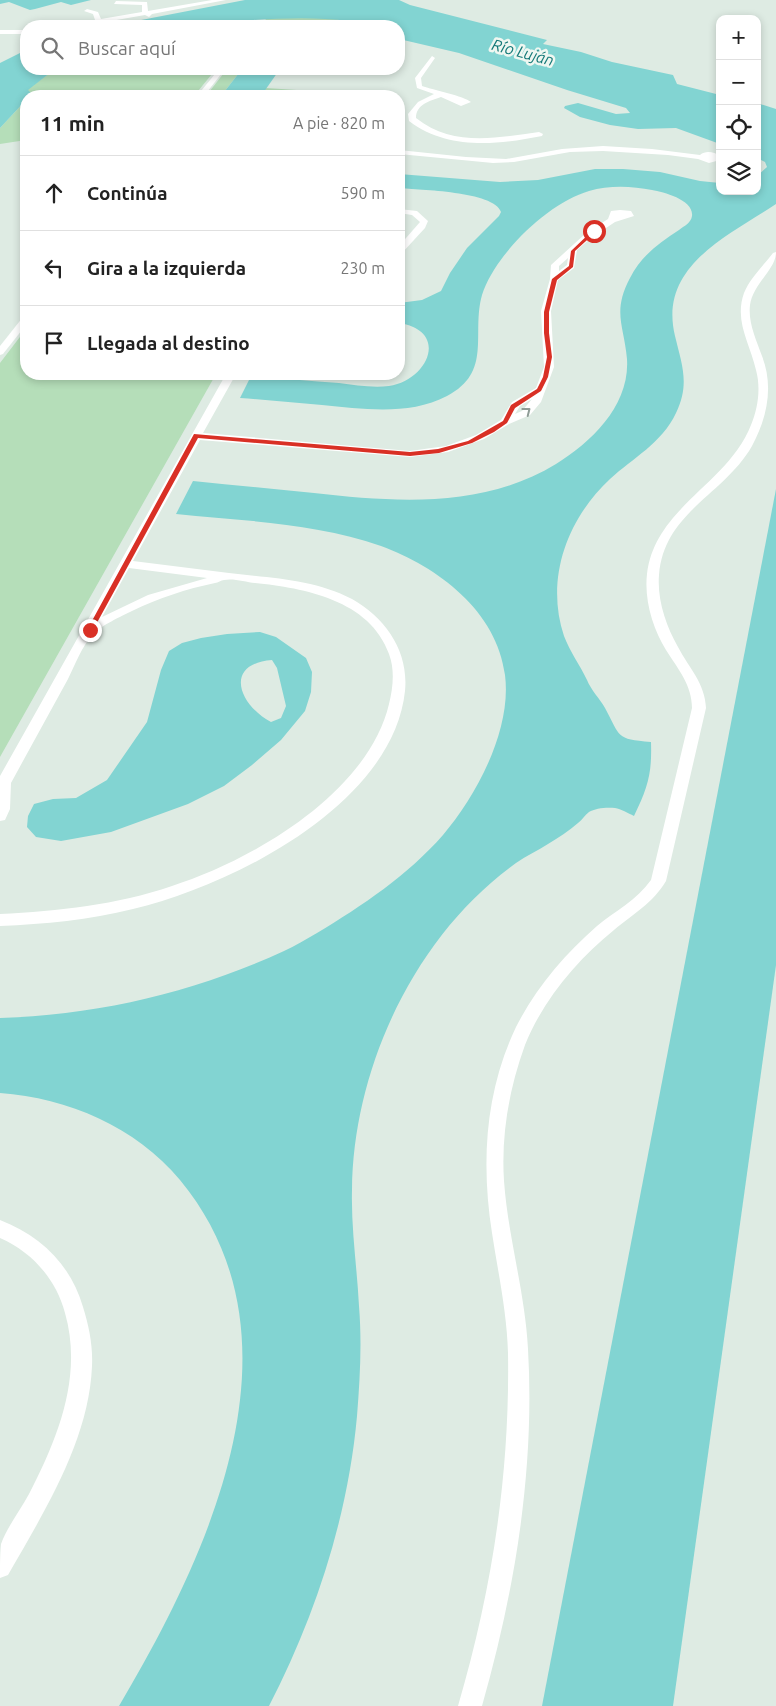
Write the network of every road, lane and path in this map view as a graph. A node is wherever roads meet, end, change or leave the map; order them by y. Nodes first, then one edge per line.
1 (183, 0) edge
2 (223, 0) edge
3 (232, 0) edge
4 (116, 3) dead end
5 (188, 7) junction
6 (87, 11) dead end
7 (148, 14) junction
8 (100, 20) edge
9 (112, 20) edge
10 (0, 33) edge
11 (17, 33) joint
12 (20, 37) edge
13 (432, 58) dead end
14 (217, 75) edge
15 (205, 90) edge
16 (439, 95) junction
17 (455, 99) dead end
18 (517, 128) dead end
19 (405, 153) edge
20 (700, 157) dead end
21 (405, 212) edge
22 (612, 220) dead end
23 (405, 244) edge
24 (776, 255) edge
25 (20, 327) edge
26 (0, 352) edge
27 (228, 380) edge
28 (196, 436) junction
29 (125, 564) junction
30 (234, 577) junction
31 (90, 630) junction
32 (2, 787) edge
33 (0, 816) edge
34 (0, 920) edge
35 (0, 1228) edge
36 (0, 1568) edge
37 (470, 1706) edge

1 - 5 street
2 - 5 street
3 - 5 street
4 - 7 street
5 - 7 street
6 - 8 street
7 - 9 street
10 - 11 street
11 - 12 street
13 - 16 street
14 - 15 street
16 - 17 street
16 - 18 street
19 - 20 street
21 - 23 street
22 - 28 street
24 - 37 street
25 - 26 street
27 - 28 street
28 - 29 street
29 - 30 street
29 - 31 street
30 - 31 street
30 - 34 street
31 - 32 street
32 - 33 street
35 - 36 street

